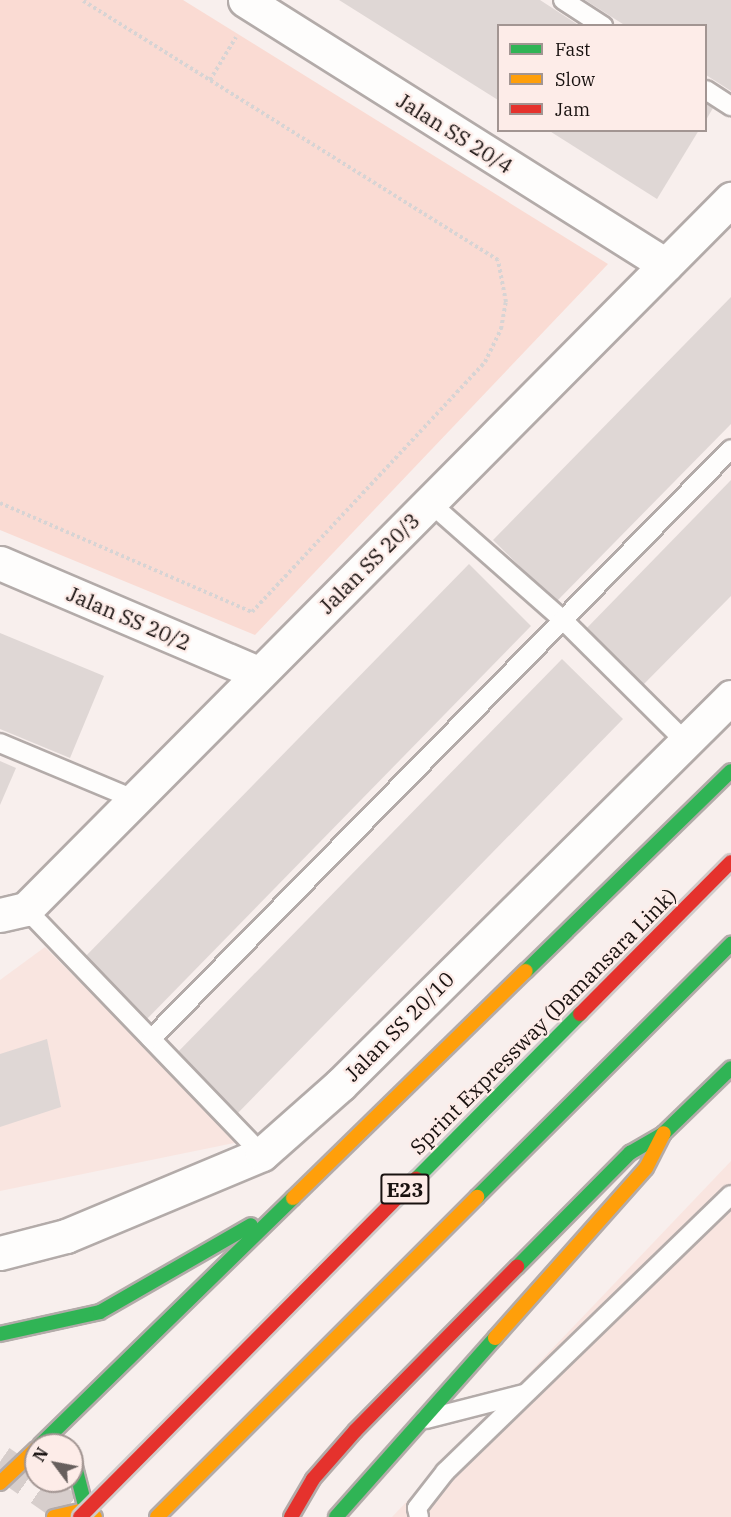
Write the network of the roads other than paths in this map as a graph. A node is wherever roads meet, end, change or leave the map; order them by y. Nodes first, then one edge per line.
1 (562, 0) edge
2 (250, 3) edge
3 (600, 24) edge
4 (707, 91) edge
5 (731, 106) edge
6 (731, 199) edge
7 (665, 265) junction
8 (731, 449) edge
9 (429, 502) junction
10 (0, 563) edge
11 (563, 620) junction
12 (258, 674) junction
13 (731, 697) edge
14 (0, 742) edge
15 (686, 742) junction
16 (731, 771) edge
17 (134, 799) junction
18 (731, 862) edge
19 (13, 912) edge
20 (731, 944) edge
21 (151, 1039) junction
22 (731, 1068) edge
23 (664, 1133) junction
24 (262, 1154) junction
25 (731, 1195) edge
26 (294, 1201) junction
27 (0, 1253) edge
28 (0, 1334) edge
29 (526, 1393) junction
30 (69, 1418) junction
31 (422, 1420) junction
32 (53, 1433) edge
33 (70, 1433) edge
34 (24, 1460) edge
35 (0, 1483) edge
36 (82, 1493) edge
37 (87, 1515) edge
38 (54, 1517) edge
39 (157, 1517) edge
40 (291, 1517) edge
41 (336, 1517) edge
42 (419, 1517) edge

1 - 3 lane
2 - 7 street, Jalan SS 20/4
4 - 5 lane
6 - 7 street, Jalan SS 20/3
7 - 9 street, Jalan SS 20/3
8 - 11 lane
9 - 11 lane
9 - 12 street, Jalan SS 20/3
10 - 12 street, Jalan SS 20/2
11 - 15 lane
11 - 21 lane
12 - 17 street, Jalan SS 20/3
13 - 15 street, Jalan SS 20/10
14 - 17 lane
15 - 24 street, Jalan SS 20/10
16 - 26 highway
17 - 19 street, Jalan SS 20/3
18 - 37 highway, Sprint Expressway (Damansara Link) / E23, bridge
19 - 21 lane
20 - 39 highway, E23
21 - 24 lane
22 - 23 highway
23 - 31 highway
23 - 40 highway
24 - 27 street, Jalan SS 20/10
25 - 29 lane
26 - 28 highway
26 - 30 highway
29 - 31 lane
29 - 42 lane
30 - 32 highway
30 - 33 highway
31 - 41 highway
34 - 35 highway
36 - 37 highway
37 - 38 highway

